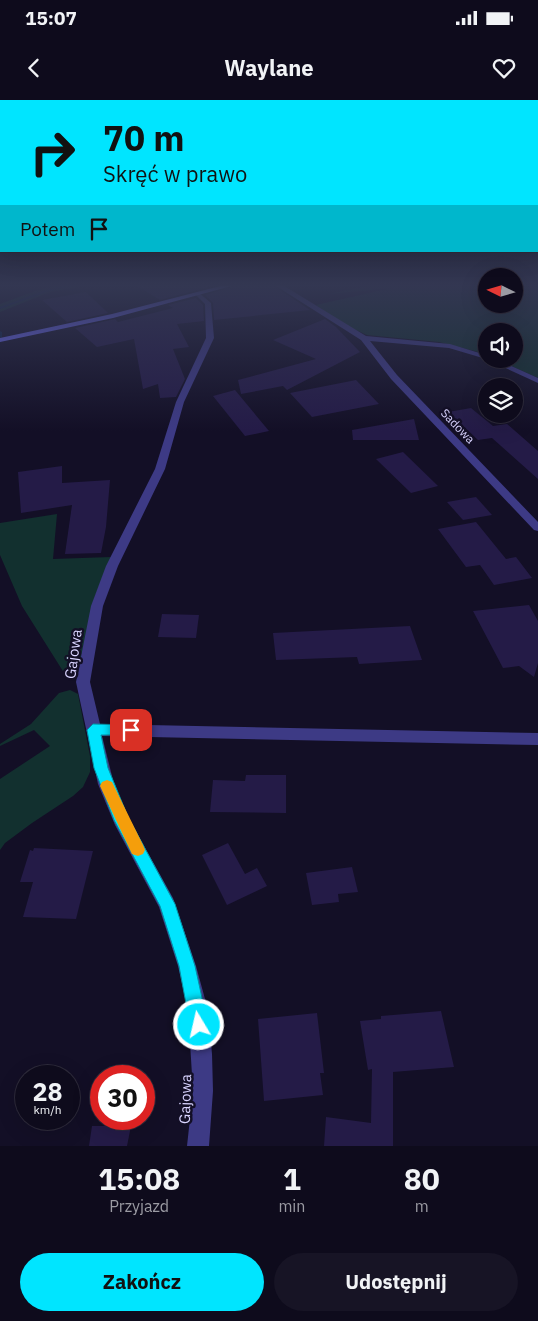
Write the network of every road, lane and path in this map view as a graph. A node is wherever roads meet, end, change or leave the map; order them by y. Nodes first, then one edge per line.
1 (34, 333) edge
2 (210, 333) edge
3 (356, 333) edge
4 (364, 338) junction
5 (0, 340) edge
6 (478, 355) edge
7 (510, 368) edge
8 (538, 381) edge
9 (538, 528) edge
10 (93, 730) junction
11 (538, 739) edge
12 (198, 1146) edge

1 - 5 main road
2 - 10 street, Gajowa
3 - 4 street
4 - 6 street
4 - 9 street, Sadowa
7 - 8 street
10 - 11 street
10 - 12 street, Gajowa

